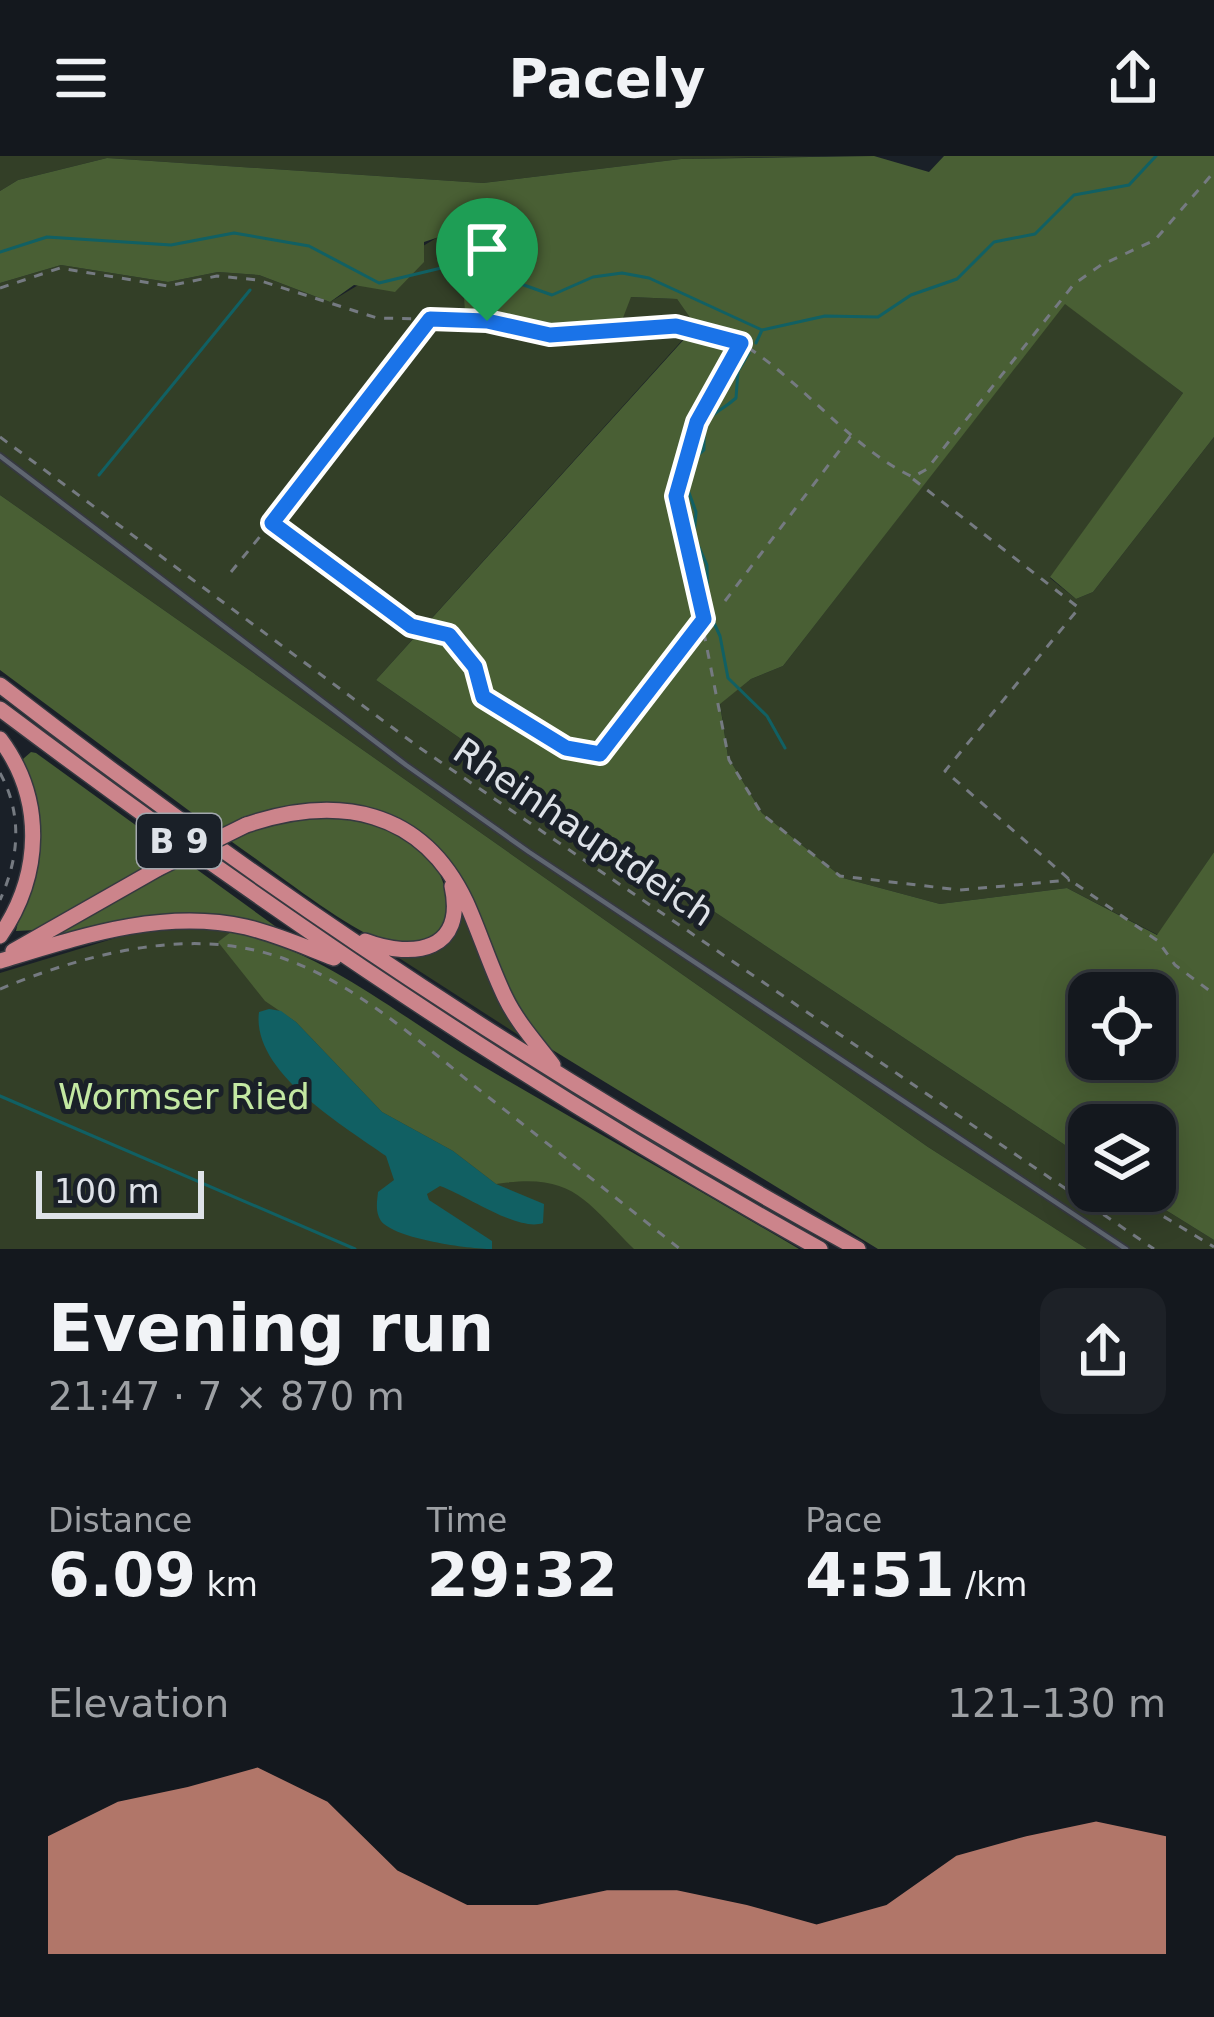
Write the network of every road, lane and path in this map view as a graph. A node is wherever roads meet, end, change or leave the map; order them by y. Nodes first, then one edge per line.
1 (1214, 172) edge
2 (0, 288) edge
3 (430, 319) junction
4 (741, 343) junction
5 (853, 433) junction
6 (0, 437) edge
7 (0, 456) edge
8 (909, 476) junction
9 (272, 523) junction
10 (230, 572) dead end
11 (725, 602) dead end
12 (704, 619) junction
13 (0, 685) edge
14 (0, 710) edge
15 (0, 739) edge
16 (0, 773) edge
17 (451, 877) junction
18 (1070, 880) junction
19 (0, 900) edge
20 (334, 929) junction
21 (0, 936) edge
22 (0, 960) edge
23 (362, 969) junction
24 (0, 988) edge
25 (1214, 994) edge
26 (561, 1077) junction
27 (1155, 1212) edge
28 (1214, 1247) edge
29 (680, 1249) edge
30 (820, 1249) edge
31 (858, 1249) edge
32 (1126, 1249) edge
33 (1154, 1249) edge

1 - 8 path
2 - 3 path
3 - 4 path
3 - 9 path
4 - 5 path
4 - 12 path
5 - 8 path
5 - 11 path
6 - 33 path, Rheinhauptdeich
7 - 32 lane
8 - 18 path
9 - 10 path
9 - 12 path
12 - 18 path
13 - 20 highway, B 9
14 - 23 highway, B 9
15 - 21 highway
16 - 19 path
17 - 20 highway
17 - 22 highway, bridge
17 - 26 highway
18 - 25 path
20 - 26 highway, B 9
22 - 23 highway
23 - 30 highway, B 9
24 - 29 path
26 - 31 highway, B 9
27 - 28 path

